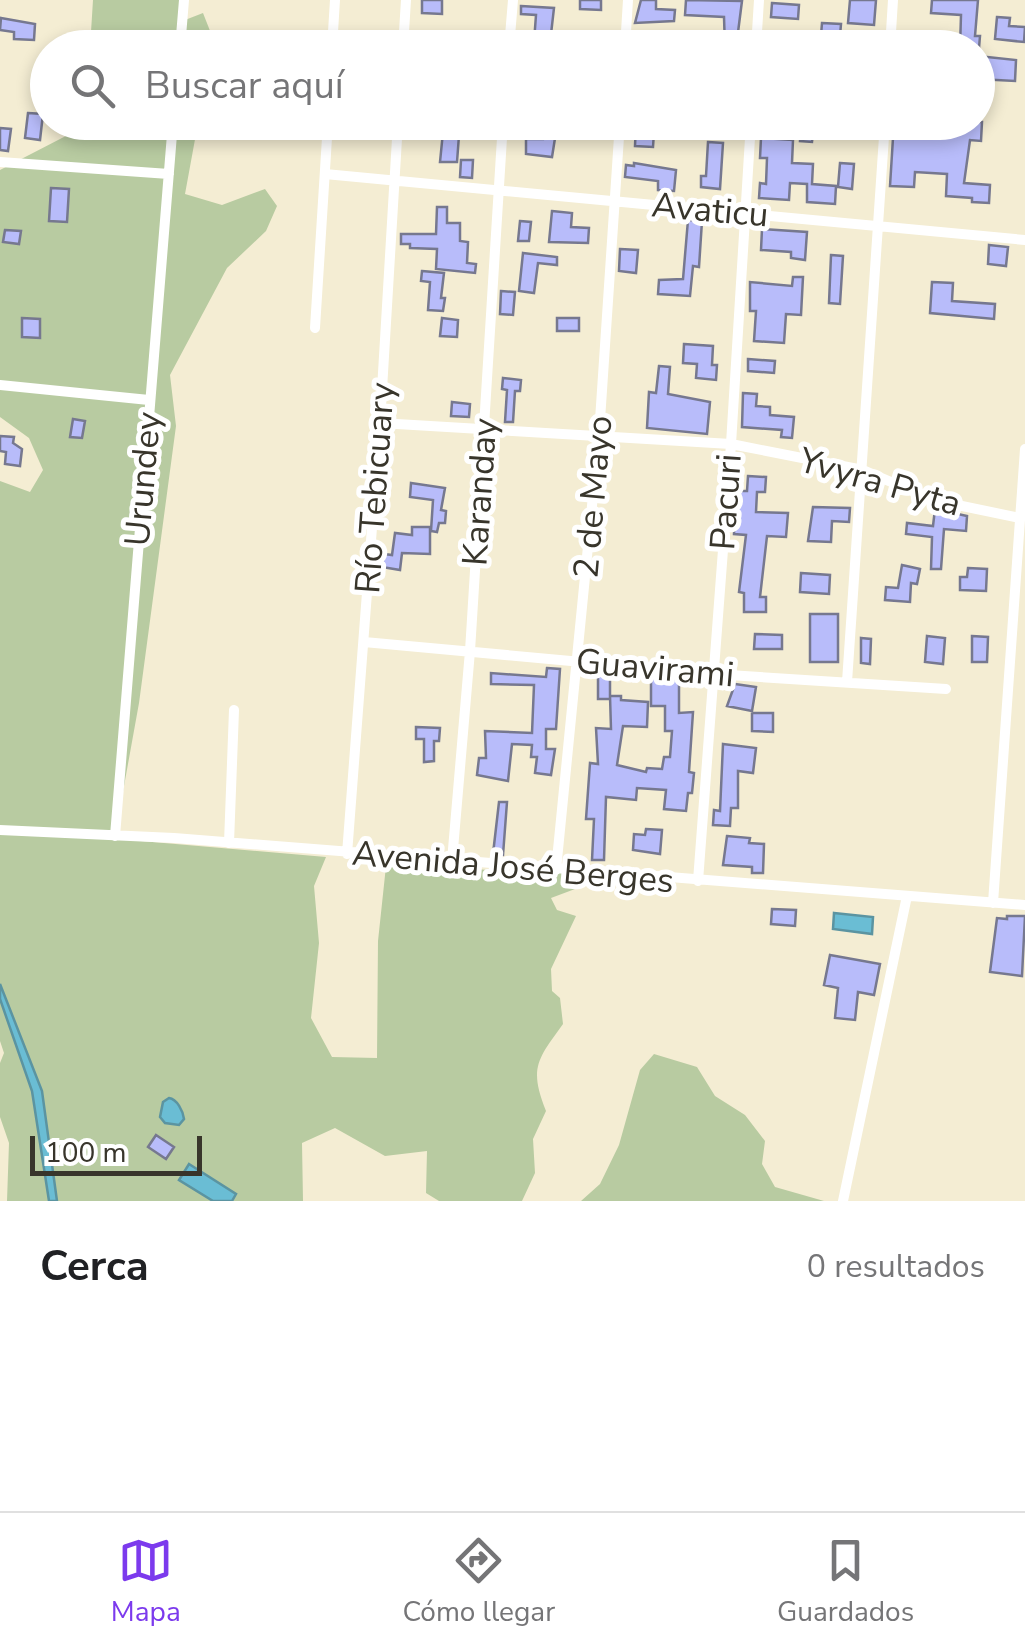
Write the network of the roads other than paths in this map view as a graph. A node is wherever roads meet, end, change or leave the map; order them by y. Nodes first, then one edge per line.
1 (184, 0) edge
2 (335, 0) edge
3 (406, 0) edge
4 (513, 0) edge
5 (628, 0) edge
6 (759, 0) edge
7 (893, 0) edge
8 (182, 30) edge
9 (333, 30) edge
10 (404, 30) edge
11 (510, 30) edge
12 (626, 30) edge
13 (757, 30) edge
14 (891, 30) edge
15 (172, 140) edge
16 (327, 140) edge
17 (397, 140) edge
18 (502, 140) edge
19 (619, 140) edge
20 (750, 140) edge
21 (884, 140) edge
22 (0, 162) edge
23 (169, 174) junction
24 (325, 174) junction
25 (394, 183) junction
26 (498, 193) junction
27 (615, 202) junction
28 (745, 212) junction
29 (878, 226) junction
30 (1025, 240) edge
31 (315, 328) dead end
32 (0, 385) edge
33 (149, 400) junction
34 (380, 424) junction
35 (484, 427) junction
36 (598, 435) junction
37 (731, 444) junction
38 (1025, 448) edge
39 (864, 470) junction
40 (1020, 518) junction
41 (364, 642) junction
42 (470, 651) junction
43 (578, 662) junction
44 (713, 674) junction
45 (847, 682) junction
46 (946, 689) dead end
47 (234, 710) dead end
48 (0, 830) edge
49 (115, 836) junction
50 (229, 843) junction
51 (347, 854) junction
52 (452, 861) junction
53 (556, 870) junction
54 (698, 882) junction
55 (907, 896) junction
56 (993, 902) junction
57 (1025, 905) edge
58 (842, 1201) edge

1 - 8 street
2 - 9 street
3 - 10 street
4 - 11 street
5 - 12 street
6 - 13 street
7 - 14 street
15 - 23 street, Urundey
16 - 24 street
17 - 25 street, Río Tebicuary
18 - 26 street, Karanday
19 - 27 street, 2 de Mayo
20 - 28 street, Pacuri
21 - 29 street
22 - 23 street
23 - 33 street, Urundey
24 - 25 street, Avaticu
24 - 31 street
25 - 26 street, Avaticu
25 - 34 street, Río Tebicuary
26 - 27 street, Avaticu
26 - 35 street, Karanday
27 - 28 street, Avaticu
27 - 36 street, 2 de Mayo
28 - 29 street, Avaticu
28 - 37 street, Pacuri
29 - 30 street, Avaticu
29 - 39 street
32 - 33 street
33 - 49 street, Urundey
34 - 35 street, Yvyra Pyta
34 - 41 street, Río Tebicuary
35 - 36 street, Yvyra Pyta
35 - 42 street, Karanday
36 - 37 street, Yvyra Pyta
36 - 43 street, 2 de Mayo
37 - 39 street, Yvyra Pyta
37 - 44 street, Pacuri
38 - 40 street
39 - 40 street, Yvyra Pyta
39 - 45 street
40 - 56 street
41 - 42 street, Guavirami
41 - 51 street, Río Tebicuary
42 - 43 street, Guavirami
42 - 52 street, Karanday
43 - 44 street, Guavirami
43 - 53 street, 2 de Mayo
44 - 45 street, Guavirami
44 - 54 street, Pacuri
45 - 46 street, Guavirami
47 - 50 street
48 - 49 street, Avenida José Berges
49 - 50 street, Avenida José Berges
50 - 51 street, Avenida José Berges
51 - 52 street, Avenida José Berges
52 - 53 street, Avenida José Berges
53 - 54 street, Avenida José Berges
54 - 55 street, Avenida José Berges
55 - 56 street, Avenida José Berges
55 - 58 street
56 - 57 street, Avenida José Berges

